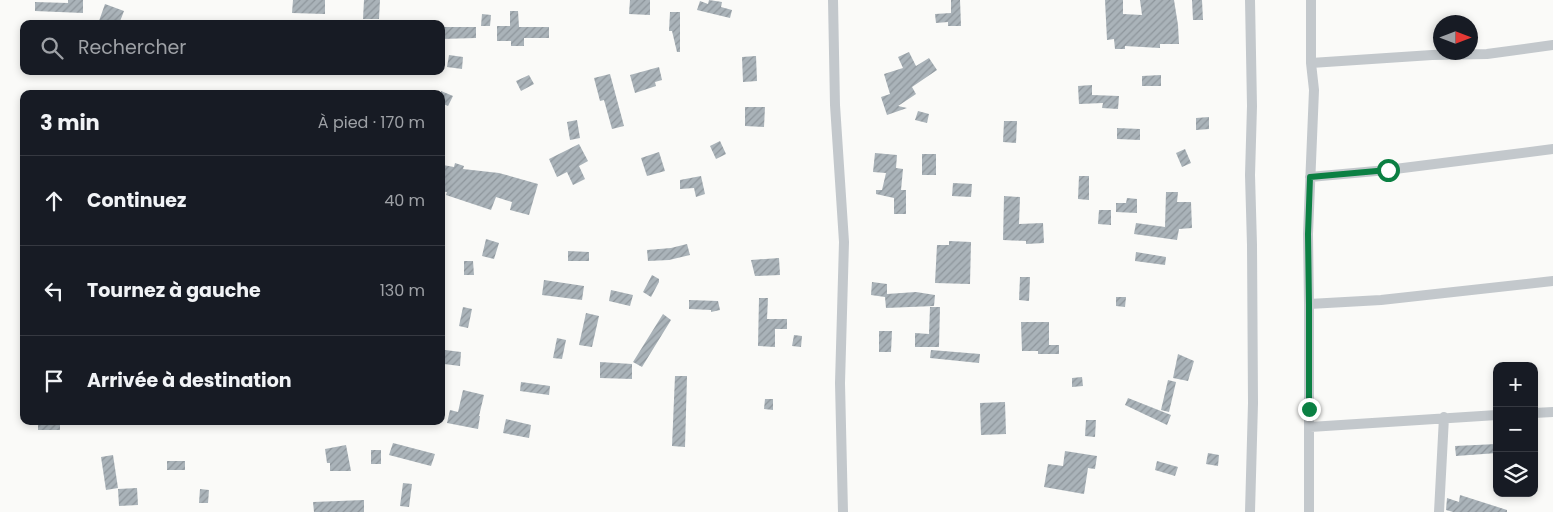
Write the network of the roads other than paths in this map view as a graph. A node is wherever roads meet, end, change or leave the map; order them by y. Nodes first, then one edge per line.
1 (833, 0) edge
2 (1250, 0) edge
3 (1311, 0) edge
4 (1553, 45) edge
5 (1311, 63) junction
6 (1553, 148) edge
7 (1310, 177) junction
8 (1553, 281) edge
9 (1309, 304) junction
10 (1553, 412) edge
11 (1538, 413) edge
12 (1493, 415) edge
13 (1444, 417) junction
14 (1310, 427) junction
15 (843, 512) edge
16 (1250, 512) edge
17 (1309, 512) edge
18 (1439, 512) edge

1 - 15 street
2 - 16 street
3 - 5 street
4 - 5 street
5 - 7 street
6 - 7 street
7 - 9 street
8 - 9 street
9 - 14 street
10 - 11 street
12 - 13 street
13 - 14 street
13 - 18 street
14 - 17 street

